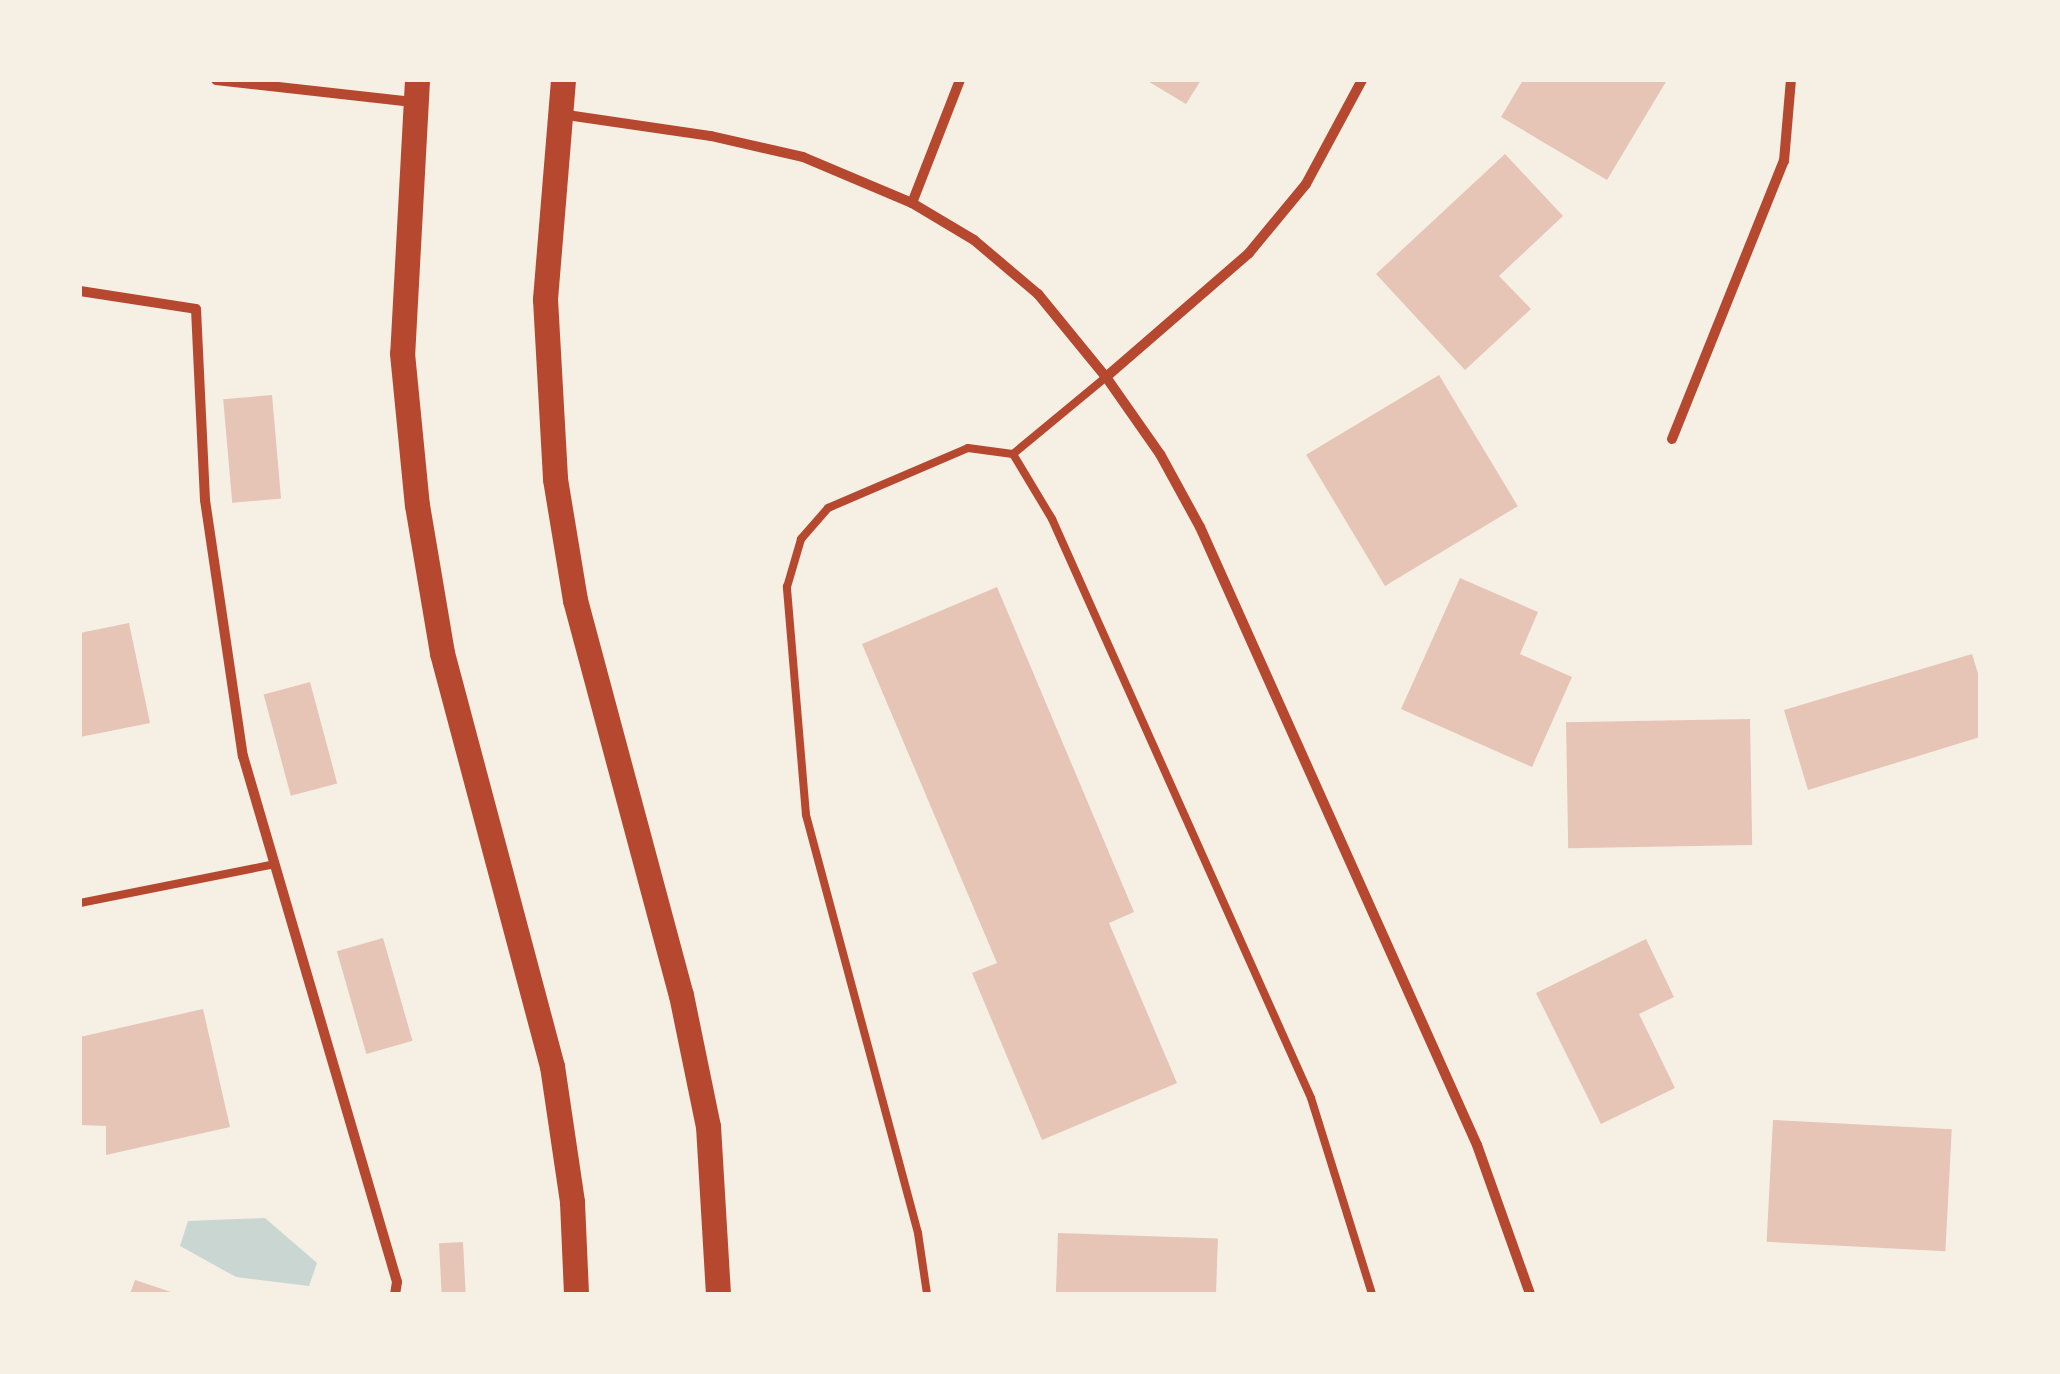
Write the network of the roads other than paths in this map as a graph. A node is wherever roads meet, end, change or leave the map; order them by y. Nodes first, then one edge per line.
1 (216, 80) edge
2 (563, 80) edge
3 (960, 80) edge
4 (1362, 80) edge
5 (1792, 80) edge
6 (415, 91) edge
7 (558, 114) junction
8 (912, 204) junction
9 (80, 291) edge
10 (1106, 377) junction
11 (1672, 439) dead end
12 (1013, 454) junction
13 (275, 864) junction
14 (80, 903) edge
15 (396, 1294) edge
16 (576, 1294) edge
17 (718, 1294) edge
18 (927, 1294) edge
19 (1372, 1294) edge
20 (1530, 1294) edge

1 - 6 street
2 - 7 main road
3 - 8 street
4 - 10 street
5 - 11 street
6 - 16 main road
7 - 8 street
7 - 17 main road
8 - 10 street
9 - 13 street
10 - 12 lane
10 - 20 street
12 - 18 lane
12 - 19 lane
13 - 14 lane
13 - 15 street

